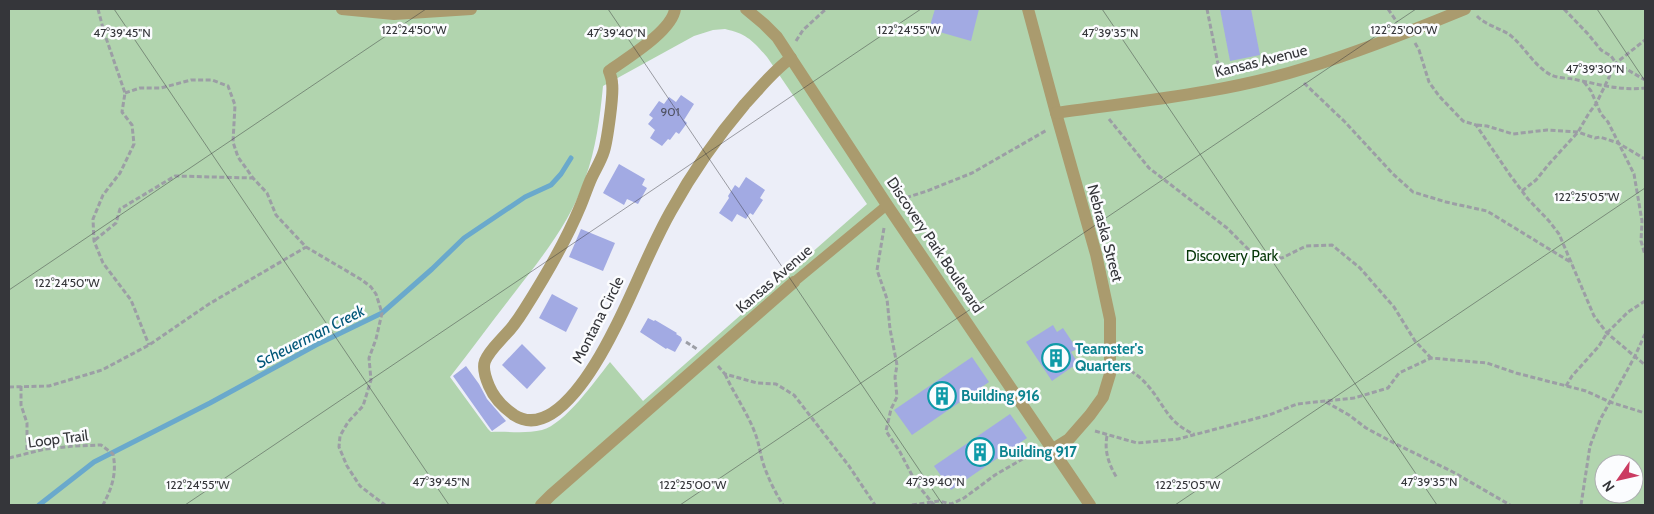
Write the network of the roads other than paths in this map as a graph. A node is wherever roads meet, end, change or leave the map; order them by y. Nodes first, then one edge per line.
1 (342, 9) edge
2 (471, 9) edge
3 (675, 9) edge
4 (746, 9) edge
5 (1028, 9) edge
6 (1470, 12) edge
7 (790, 58) junction
8 (1057, 119) junction
9 (887, 205) junction
10 (794, 282) joint
11 (1051, 446) junction
12 (541, 505) edge
13 (1090, 505) edge

1 - 2 street
3 - 7 street, Montana Circle
4 - 7 street, Discovery Park Boulevard
5 - 8 street, Nebraska Street
6 - 8 street, Kansas Avenue
7 - 9 street, Discovery Park Boulevard
8 - 11 street, Nebraska Street
9 - 10 lane, Kansas Avenue
9 - 11 street, Discovery Park Boulevard
10 - 12 street, Kansas Avenue
11 - 13 street, Discovery Park Boulevard

